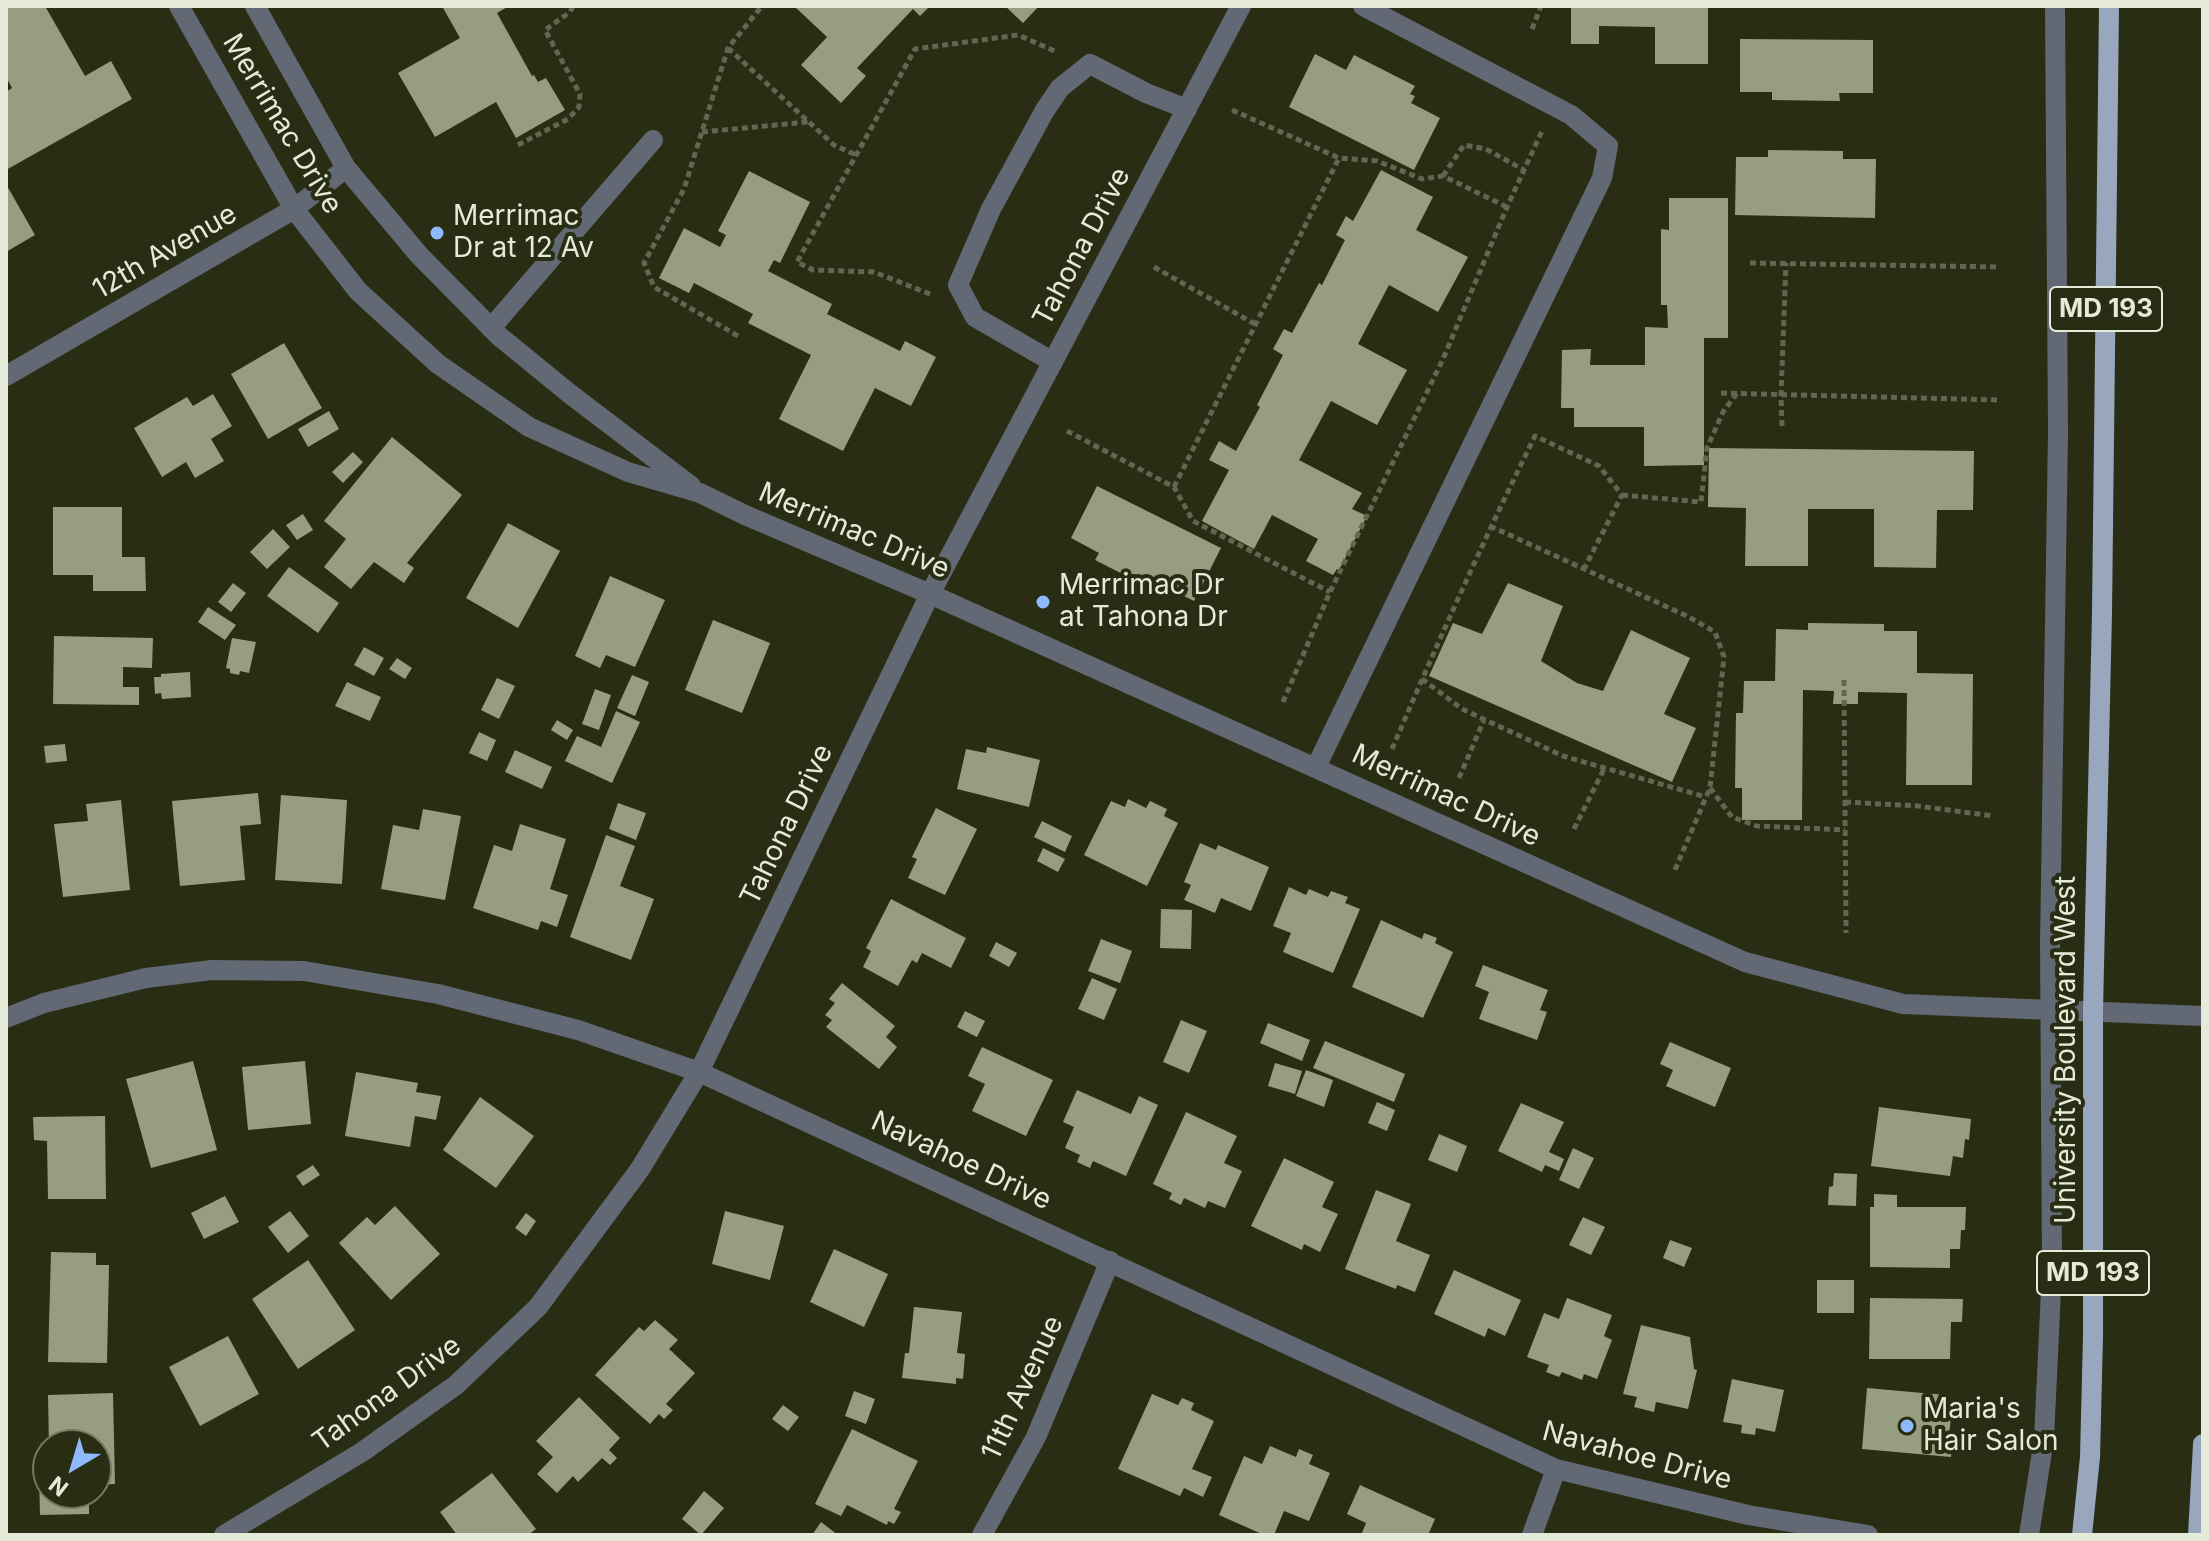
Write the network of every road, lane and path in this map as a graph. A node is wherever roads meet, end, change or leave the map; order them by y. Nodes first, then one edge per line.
1 (179, 6) edge
2 (255, 6) edge
3 (573, 6) edge
4 (762, 6) edge
5 (1241, 6) edge
6 (1363, 6) edge
7 (1541, 6) edge
8 (2055, 6) edge
9 (2109, 6) edge
10 (1532, 29) dead end
11 (728, 48) junction
12 (1058, 53) dead end
13 (1553, 105) junction
14 (1187, 109) junction
15 (1232, 110) dead end
16 (809, 122) junction
17 (702, 132) junction
18 (653, 140) dead end
19 (518, 145) dead end
20 (856, 155) junction
21 (1339, 158) junction
22 (346, 168) junction
23 (1524, 170) junction
24 (1443, 176) junction
25 (1507, 207) junction
26 (294, 209) junction
27 (1750, 263) dead end
28 (1786, 263) junction
29 (1154, 267) dead end
30 (2000, 267) dead end
31 (935, 306) dead end
32 (1255, 324) junction
33 (491, 328) junction
34 (738, 336) dead end
35 (1053, 362) junction
36 (6, 376) edge
37 (1721, 393) dead end
38 (1737, 393) junction
39 (1781, 395) junction
40 (1997, 400) dead end
41 (1782, 426) dead end
42 (1067, 431) dead end
43 (1174, 487) junction
44 (700, 493) junction
45 (1622, 495) junction
46 (1490, 526) junction
47 (1584, 569) junction
48 (1330, 592) junction
49 (930, 594) junction
50 (1422, 679) junction
51 (1844, 680) dead end
52 (1283, 702) dead end
53 (1484, 720) junction
54 (1392, 749) dead end
55 (1316, 767) junction
56 (1605, 767) junction
57 (1459, 778) dead end
58 (1710, 788) junction
59 (1706, 797) junction
60 (1845, 802) junction
61 (1993, 816) dead end
62 (1574, 829) dead end
63 (1845, 830) junction
64 (1674, 872) dead end
65 (1846, 933) dead end
66 (2050, 1010) junction
67 (2093, 1010) junction
68 (2203, 1016) edge
69 (6, 1018) edge
70 (699, 1072) junction
71 (1110, 1261) junction
72 (2203, 1444) edge
73 (1556, 1469) junction
74 (224, 1535) edge
75 (982, 1535) edge
76 (1532, 1535) edge
77 (1868, 1535) edge
78 (2029, 1535) edge
79 (2082, 1535) edge
80 (2198, 1535) edge

1 - 26 street, Merrimac Drive
2 - 22 street, Merrimac Drive
3 - 19 path
4 - 11 path
5 - 14 street, Tahona Drive
6 - 13 street
7 - 10 path
8 - 66 street
9 - 67 main road, University Boulevard West / MD 193
11 - 16 path
11 - 17 path
12 - 20 path
13 - 23 path
13 - 55 street
14 - 35 street, Tahona Drive
14 - 35 street
15 - 21 path
16 - 17 path
16 - 20 path
17 - 34 path
18 - 33 street
20 - 31 path
21 - 24 path
21 - 32 path
22 - 26 street, 12th Avenue
22 - 33 street, Merrimac Drive
23 - 24 path
23 - 25 path
24 - 25 path
25 - 48 path
26 - 36 street, 12th Avenue
26 - 44 street, Merrimac Drive
27 - 28 path
28 - 30 path
28 - 39 path
29 - 32 path
32 - 43 path
33 - 44 street, Merrimac Drive
35 - 49 street, Tahona Drive
37 - 38 path
38 - 39 path
38 - 45 path
39 - 40 path
39 - 41 path
42 - 43 path
43 - 48 path
44 - 49 street, Merrimac Drive
45 - 46 path
45 - 47 path
46 - 47 path
46 - 50 path
47 - 58 path
48 - 52 path
49 - 55 street, Merrimac Drive
49 - 70 street, Tahona Drive
50 - 53 path
50 - 54 path
51 - 60 path
53 - 56 path
53 - 57 path
55 - 66 street, Merrimac Drive
56 - 59 path
56 - 62 path
58 - 59 path
58 - 63 path
59 - 64 path
60 - 61 path
60 - 63 path
63 - 65 path
66 - 67 street, Merrimac Drive
66 - 78 street
67 - 68 street, Merrimac Drive
67 - 79 main road, University Boulevard West / MD 193
69 - 70 street, Navahoe Drive
70 - 71 street, Navahoe Drive
70 - 74 street, Tahona Drive
71 - 73 street, Navahoe Drive
71 - 75 street, 11th Avenue
72 - 80 main road
73 - 76 street
73 - 77 street, Navahoe Drive

